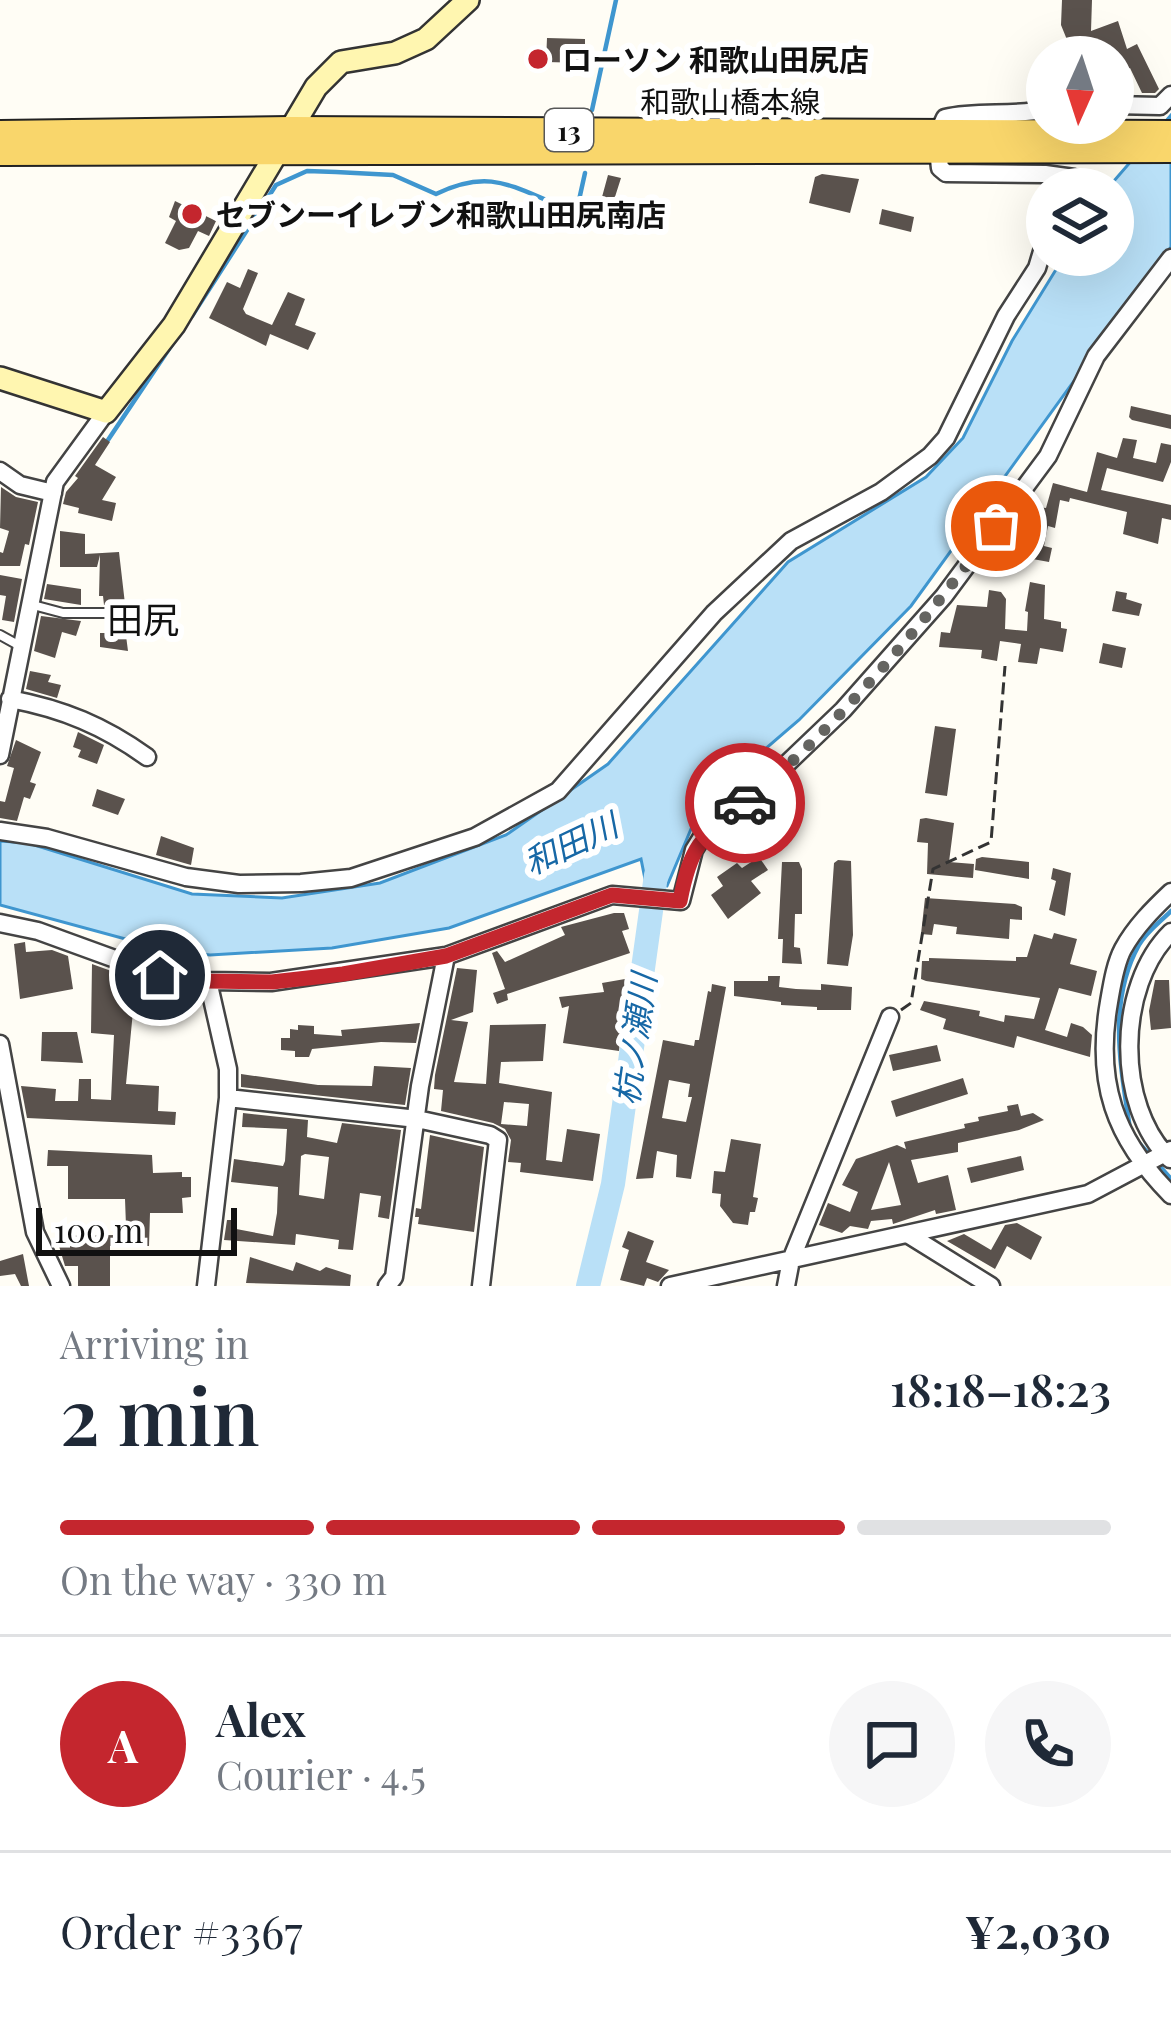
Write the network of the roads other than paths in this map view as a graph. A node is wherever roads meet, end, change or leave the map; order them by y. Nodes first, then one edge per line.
1 (468, 0) edge
2 (1171, 95) edge
3 (1134, 105) edge
4 (1026, 114) edge
5 (0, 133) edge
6 (1171, 133) edge
7 (283, 140) junction
8 (1134, 140) edge
9 (938, 141) junction
10 (1026, 141) edge
11 (1134, 142) edge
12 (1171, 150) edge
13 (0, 153) edge
14 (1026, 174) edge
15 (1171, 258) edge
16 (1032, 276) edge
17 (0, 378) edge
18 (106, 412) junction
19 (2, 477) edge
20 (52, 493) junction
21 (32, 604) junction
22 (105, 613) dead end
23 (0, 635) edge
24 (20, 646) junction
25 (7, 699) edge
26 (0, 755) edge
27 (147, 757) dead end
28 (0, 831) edge
29 (1171, 892) edge
30 (0, 922) edge
31 (1171, 932) edge
32 (446, 956) junction
33 (208, 981) junction
34 (890, 1017) road end
35 (0, 1044) edge
36 (6, 1095) edge
37 (228, 1098) junction
38 (417, 1119) junction
39 (1169, 1155) edge
40 (1142, 1166) junction
41 (1171, 1195) edge
42 (909, 1235) junction
43 (791, 1260) junction
44 (61, 1286) edge
45 (206, 1286) edge
46 (387, 1286) edge
47 (481, 1286) edge
48 (670, 1286) edge
49 (787, 1286) edge
50 (991, 1286) edge

1 - 7 street
2 - 3 street
4 - 9 street
5 - 7 main road, 和歌山橋本線 / 13
6 - 8 main road, 和歌山橋本線 / 13
7 - 9 main road, 和歌山橋本線 / 13
7 - 13 main road, 和歌山橋本線 / 13
7 - 18 street
9 - 10 main road, 和歌山橋本線 / 13
9 - 14 street
11 - 12 main road, 和歌山橋本線 / 13
15 - 32 street
16 - 28 street
17 - 18 street
18 - 20 street
19 - 20 street
20 - 21 street
21 - 22 lane
21 - 24 street
23 - 24 lane
24 - 25 street
25 - 26 street
25 - 27 street
29 - 40 street
30 - 33 street
31 - 39 street
32 - 33 street
32 - 38 street
33 - 37 street
34 - 43 street
35 - 36 street
36 - 44 street
37 - 38 street
37 - 45 street
38 - 46 street
38 - 47 street
39 - 40 street
40 - 41 street
40 - 42 street
42 - 43 street
42 - 50 street
43 - 48 street
43 - 49 street

